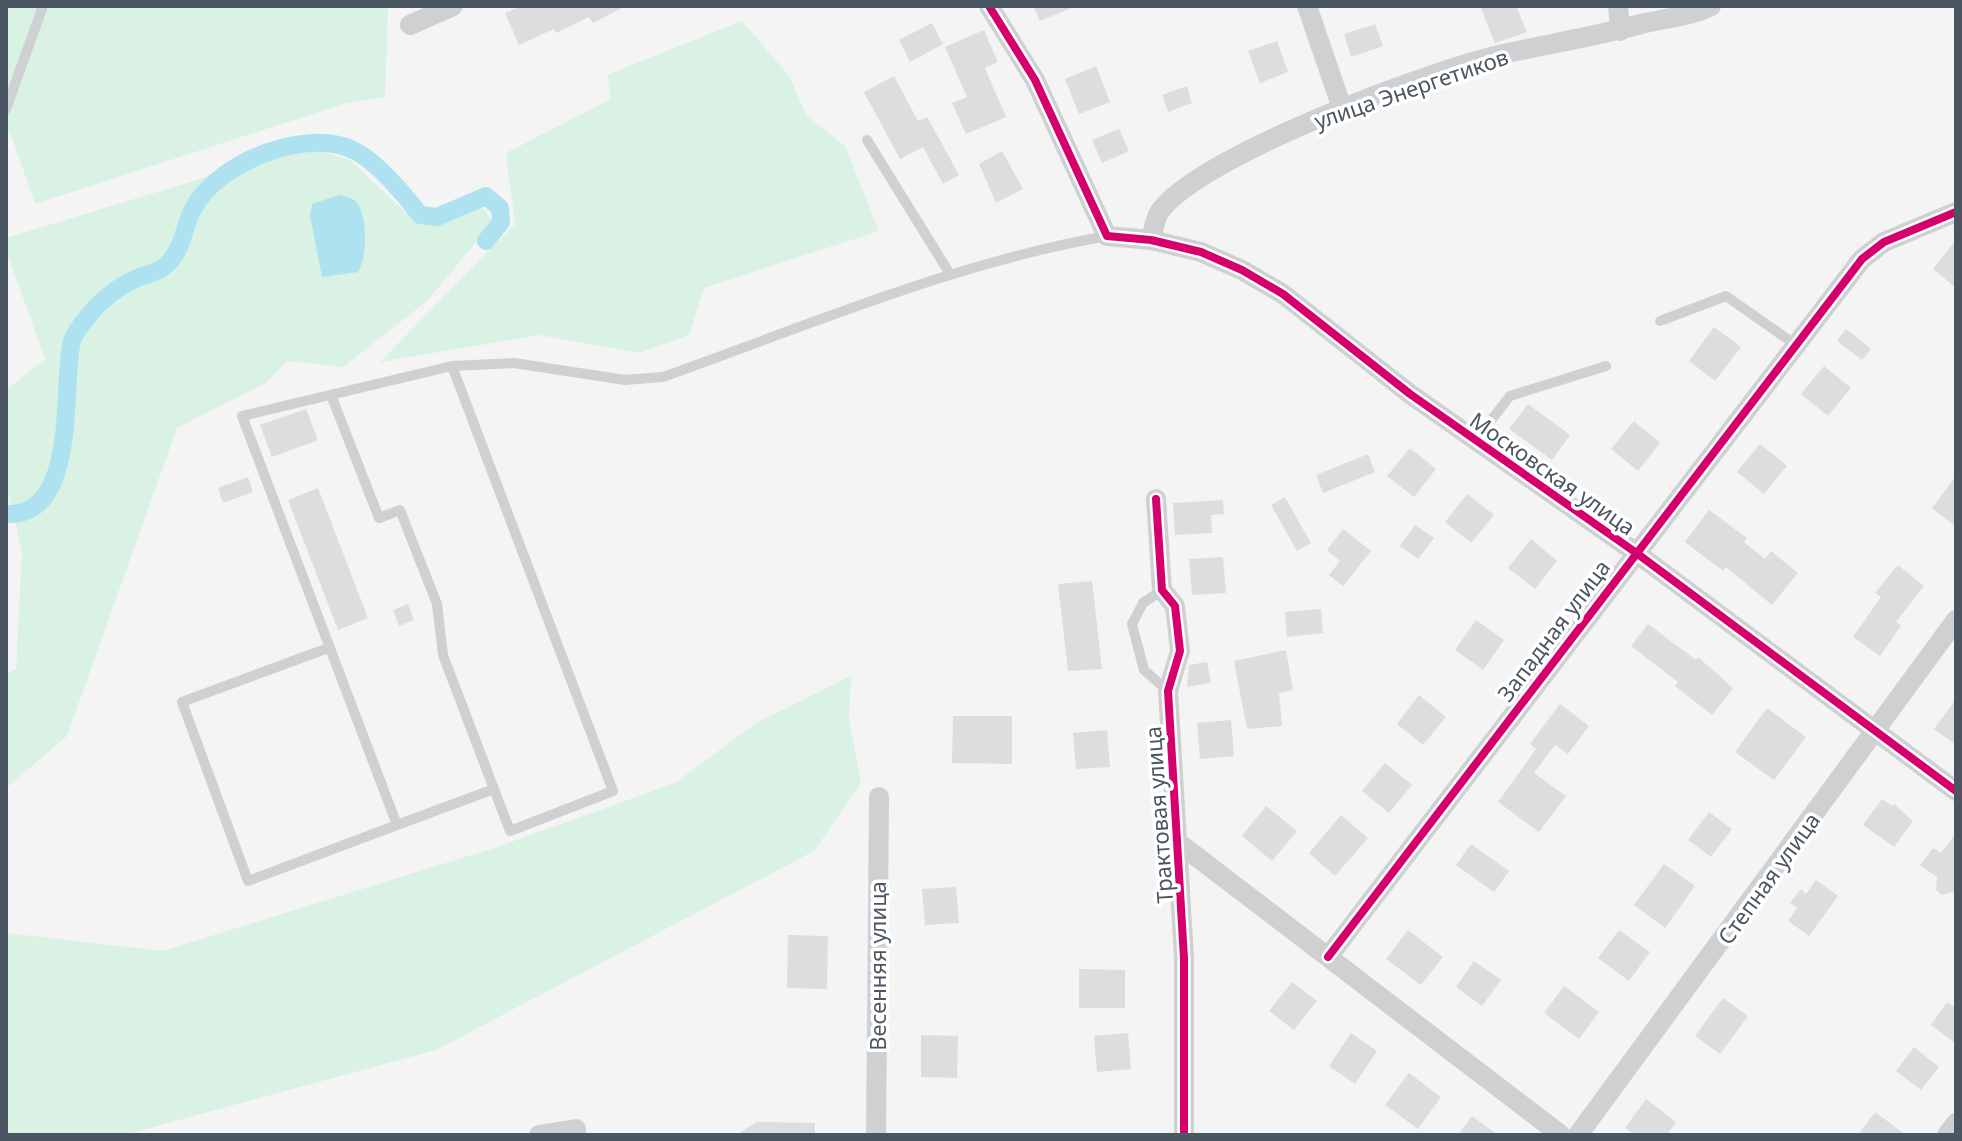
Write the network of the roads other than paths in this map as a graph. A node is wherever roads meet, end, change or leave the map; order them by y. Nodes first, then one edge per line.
1 (43, 6) edge
2 (453, 6) edge
3 (989, 6) edge
4 (1307, 6) edge
5 (1618, 6) edge
6 (1711, 6) edge
7 (410, 25) dead end
8 (1620, 31) junction
9 (1342, 108) junction
10 (6, 109) edge
11 (867, 140) dead end
12 (1956, 212) edge
13 (1107, 236) junction
14 (1151, 240) junction
15 (950, 274) junction
16 (1660, 321) dead end
17 (1796, 345) junction
18 (452, 366) junction
19 (1606, 366) dead end
20 (331, 395) junction
21 (1475, 441) junction
22 (1156, 499) dead end
23 (1635, 552) junction
24 (1162, 590) junction
25 (1956, 620) edge
26 (328, 648) junction
27 (1168, 691) junction
28 (1875, 731) junction
29 (494, 789) junction
30 (1956, 791) edge
31 (879, 797) dead end
32 (397, 825) junction
33 (1180, 844) junction
34 (1328, 957) junction
35 (1956, 1123) edge
36 (576, 1132) edge
37 (539, 1135) edge
38 (876, 1135) edge
39 (1184, 1135) edge
40 (1561, 1135) edge
41 (1578, 1135) edge
42 (1947, 1135) edge

1 - 10 lane
2 - 7 street
3 - 13 street
4 - 9 street
5 - 8 street
6 - 8 street, улица Энергетиков
8 - 9 street, улица Энергетиков
9 - 14 street, улица Энергетиков
11 - 15 lane
12 - 17 street, Западная улица
13 - 14 street, Московская улица
13 - 15 lane
14 - 21 street, Московская улица
15 - 18 lane
16 - 17 lane
17 - 23 street, Западная улица
18 - 20 lane
18 - 29 lane
19 - 21 lane
20 - 26 lane
20 - 29 lane
21 - 23 street, Московская улица
22 - 24 street, Трактовая улица
23 - 28 street, Московская улица
23 - 34 street, Западная улица
24 - 27 street, Трактовая улица
24 - 27 lane
25 - 28 street, Степная улица
26 - 32 lane
26 - 32 lane
27 - 33 street, Трактовая улица
28 - 30 street, Московская улица
28 - 41 street, Степная улица
29 - 32 lane
31 - 38 street, Весенняя улица
33 - 34 street
33 - 39 street, Трактовая улица
34 - 40 street
35 - 42 street
36 - 37 street

